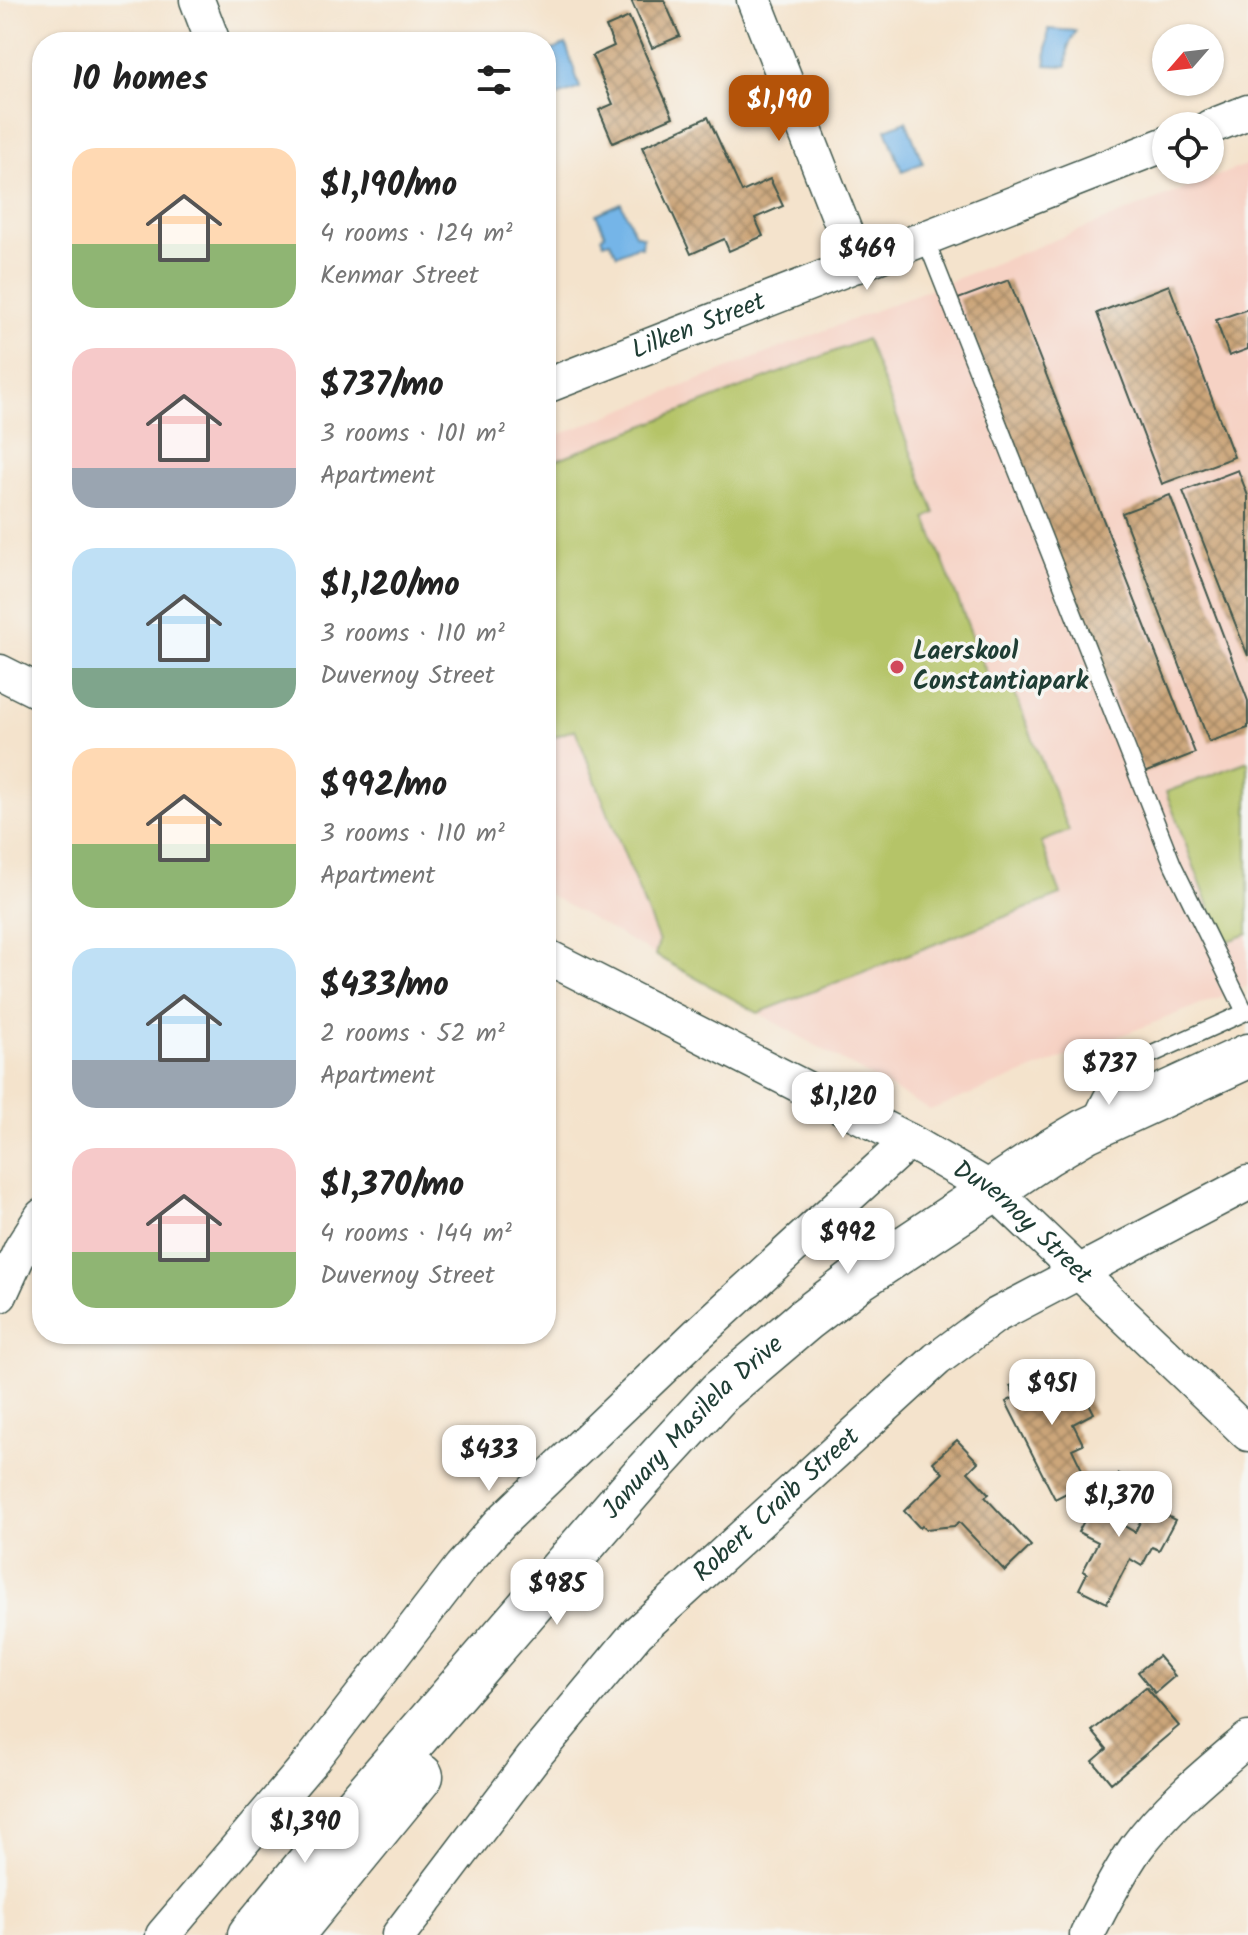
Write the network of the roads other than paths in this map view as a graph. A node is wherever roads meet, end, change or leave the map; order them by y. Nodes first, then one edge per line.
1 (197, 0) edge
2 (754, 0) edge
3 (209, 32) edge
4 (1248, 112) edge
5 (1224, 121) edge
6 (1152, 149) edge
7 (925, 238) junction
8 (858, 265) junction
9 (556, 382) edge
10 (0, 672) edge
11 (32, 688) edge
12 (556, 961) edge
13 (1246, 1012) edge
14 (1248, 1056) edge
15 (1248, 1081) edge
16 (1085, 1131) junction
17 (909, 1141) junction
18 (1248, 1183) edge
19 (1000, 1197) junction
20 (32, 1225) edge
21 (10, 1244) edge
22 (1080, 1272) junction
23 (0, 1295) edge
24 (1248, 1434) edge
25 (1248, 1739) edge
26 (163, 1935) edge
27 (250, 1935) edge
28 (291, 1935) edge
29 (399, 1935) edge
30 (1087, 1935) edge

1 - 3 street
2 - 8 street
4 - 5 street
6 - 7 street, Lilken Street
7 - 8 street, Lilken Street
7 - 13 lane
8 - 9 street, Lilken Street
10 - 11 street
12 - 17 street, Duvernoy Street
13 - 16 lane
14 - 16 main road, January Masilela Drive
15 - 19 main road, January Masilela Drive
16 - 19 main road, January Masilela Drive
17 - 19 street, Duvernoy Street
17 - 26 street
18 - 22 street, Robert Craib Street
19 - 22 street, Duvernoy Street
19 - 27 main road, January Masilela Drive
19 - 28 main road, January Masilela Drive
20 - 21 street
21 - 23 street
22 - 24 street, Duvernoy Street
22 - 29 street, Robert Craib Street
25 - 30 street

